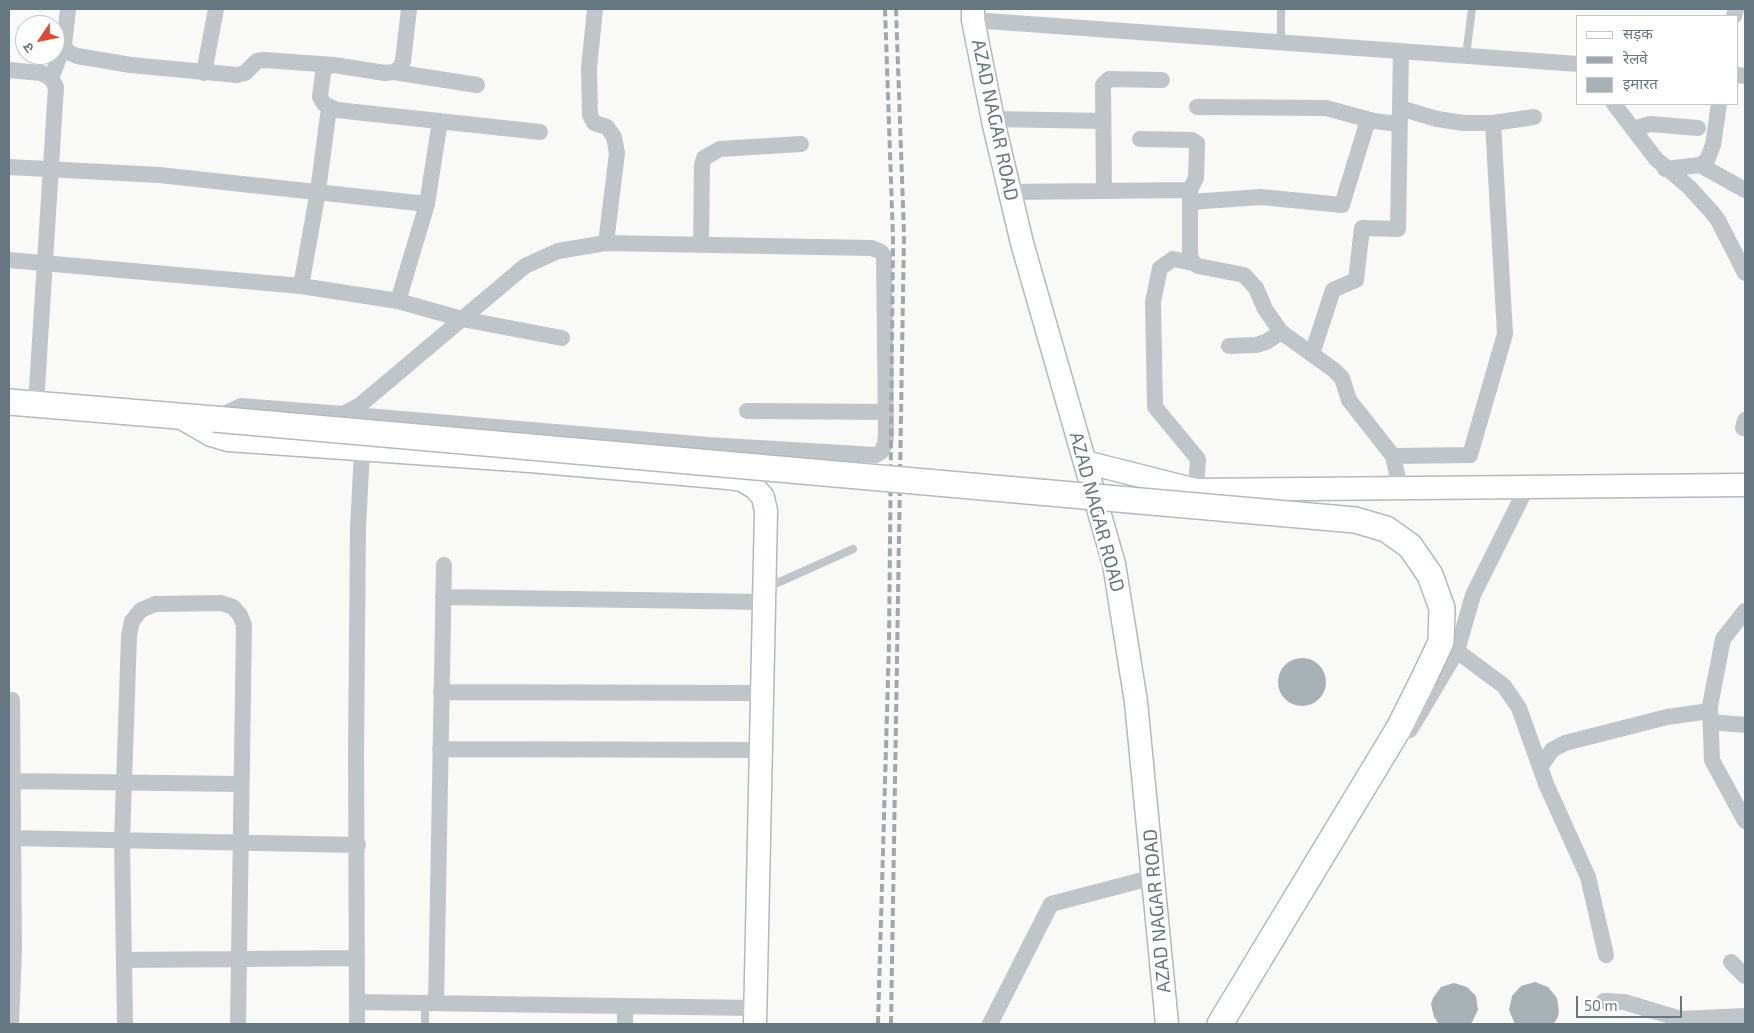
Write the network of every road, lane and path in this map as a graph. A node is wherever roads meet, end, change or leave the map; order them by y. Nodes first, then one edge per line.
1 (68, 9) edge
2 (216, 9) edge
3 (409, 9) edge
4 (595, 9) edge
5 (1281, 9) edge
6 (1472, 9) edge
7 (973, 15) edge
8 (65, 36) edge
9 (1281, 42) junction
10 (65, 47) edge
11 (1401, 51) junction
12 (1466, 56) junction
13 (1576, 64) edge
14 (56, 65) edge
15 (334, 65) junction
16 (9, 70) edge
17 (394, 72) junction
18 (204, 73) junction
19 (51, 78) junction
20 (1162, 80) dead end
21 (477, 86) dead end
22 (1615, 105) edge
23 (1719, 105) edge
24 (1197, 107) dead end
25 (329, 108) junction
26 (1399, 116) junction
27 (1534, 117) dead end
28 (993, 119) junction
29 (1368, 120) junction
30 (440, 121) junction
31 (1103, 122) junction
32 (1493, 123) junction
33 (1698, 128) dead end
34 (1633, 129) junction
35 (540, 132) dead end
36 (1140, 139) dead end
37 (801, 144) dead end
38 (1700, 165) junction
39 (9, 167) edge
40 (1665, 169) junction
41 (50, 170) junction
42 (1745, 190) edge
43 (318, 191) junction
44 (1104, 191) junction
45 (1010, 192) junction
46 (1190, 196) junction
47 (427, 204) junction
48 (606, 243) junction
49 (701, 245) junction
50 (9, 260) edge
51 (45, 262) junction
52 (1193, 262) junction
53 (1745, 273) edge
54 (301, 286) junction
55 (398, 301) junction
56 (462, 319) junction
57 (1281, 332) junction
58 (562, 338) dead end
59 (1229, 346) dead end
60 (1312, 354) junction
61 (9, 402) edge
62 (36, 404) junction
63 (747, 410) dead end
64 (886, 412) junction
65 (343, 414) junction
66 (178, 416) junction
67 (214, 420) junction
68 (362, 450) junction
69 (1393, 456) junction
70 (1085, 462) junction
71 (1745, 485) edge
72 (1527, 487) junction
73 (1400, 488) junction
74 (1196, 490) junction
75 (853, 549) dead end
76 (444, 564) dead end
77 (764, 596) junction
78 (443, 597) junction
79 (1745, 611) edge
80 (1458, 651) junction
81 (441, 692) junction
82 (762, 693) junction
83 (12, 700) dead end
84 (1710, 716) junction
85 (1745, 725) edge
86 (440, 749) junction
87 (761, 750) junction
88 (1541, 766) junction
89 (1368, 779) junction
90 (12, 781) junction
91 (124, 782) junction
92 (241, 784) junction
93 (1745, 821) edge
94 (10, 838) edge
95 (122, 841) junction
96 (240, 844) junction
97 (358, 845) junction
98 (1154, 877) junction
99 (11, 903) edge
100 (11, 950) edge
101 (1606, 956) dead end
102 (238, 958) junction
103 (357, 958) junction
104 (124, 960) junction
105 (1731, 962) dead end
106 (1745, 976) edge
107 (1604, 1001) dead end
108 (357, 1002) junction
109 (431, 1003) junction
110 (625, 1006) junction
111 (755, 1016) edge
112 (1745, 1016) edge
113 (11, 1024) edge
114 (125, 1024) edge
115 (238, 1024) edge
116 (357, 1024) edge
117 (425, 1024) edge
118 (625, 1024) edge
119 (990, 1024) edge
120 (1167, 1024) edge
121 (1220, 1024) edge

1 - 8 street
2 - 18 street
3 - 17 street
4 - 48 street
5 - 9 lane
6 - 12 lane
7 - 9 street
7 - 28 street, AZAD NAGAR ROAD
9 - 11 street
10 - 18 street
11 - 12 street
11 - 26 street
12 - 13 street
14 - 19 street
15 - 17 street
15 - 18 street
15 - 25 street
16 - 19 street
17 - 21 street
19 - 41 street
20 - 31 street
22 - 34 street
23 - 38 street
24 - 29 street
25 - 30 street
25 - 43 street
26 - 29 street
26 - 32 street
26 - 60 street
27 - 32 street
28 - 31 street
28 - 45 street, AZAD NAGAR ROAD
29 - 46 street
30 - 35 street
30 - 47 street
31 - 44 street
32 - 69 street
33 - 34 street
34 - 40 street
36 - 46 street
37 - 49 street
38 - 40 street
38 - 42 street
39 - 41 street
40 - 53 street
41 - 43 street
41 - 51 street
43 - 47 street
43 - 54 street
44 - 45 street
44 - 46 street
45 - 70 street, AZAD NAGAR ROAD
46 - 52 street
47 - 55 street
48 - 49 street
48 - 56 street
49 - 64 street
50 - 51 street
51 - 54 street
51 - 62 street
52 - 57 street
52 - 74 street
54 - 55 street
55 - 56 street
56 - 58 street
56 - 65 street
57 - 59 street
57 - 60 street
60 - 69 street
61 - 62 main road
62 - 66 main road
63 - 64 street
64 - 65 street
65 - 67 street
66 - 67 main road
66 - 68 street
67 - 89 main road, bridge
68 - 77 street
68 - 97 street
69 - 73 street
70 - 74 street
70 - 98 street, AZAD NAGAR ROAD
71 - 72 street
72 - 73 street
72 - 80 street
73 - 74 street
75 - 77 lane
76 - 78 street
77 - 78 street
77 - 82 street
78 - 81 street
79 - 84 street
80 - 88 street
80 - 89 street
81 - 82 street
81 - 86 street
82 - 87 street
83 - 90 street
84 - 85 street
84 - 88 street
84 - 93 street
86 - 87 street
86 - 109 street
87 - 111 street
88 - 101 street
89 - 121 main road
90 - 91 street
90 - 94 street
91 - 92 street
91 - 92 street
91 - 95 street
92 - 96 street
94 - 95 street
94 - 99 street
95 - 96 street
95 - 104 street
96 - 97 street
96 - 102 street
97 - 103 street
98 - 119 street
98 - 120 street, AZAD NAGAR ROAD
99 - 100 street
100 - 113 street
102 - 103 street
102 - 104 street
102 - 115 street
103 - 108 street
104 - 114 street
105 - 106 street
107 - 112 street
108 - 109 street
108 - 116 street
109 - 110 street
109 - 117 lane
110 - 111 street
110 - 118 street

